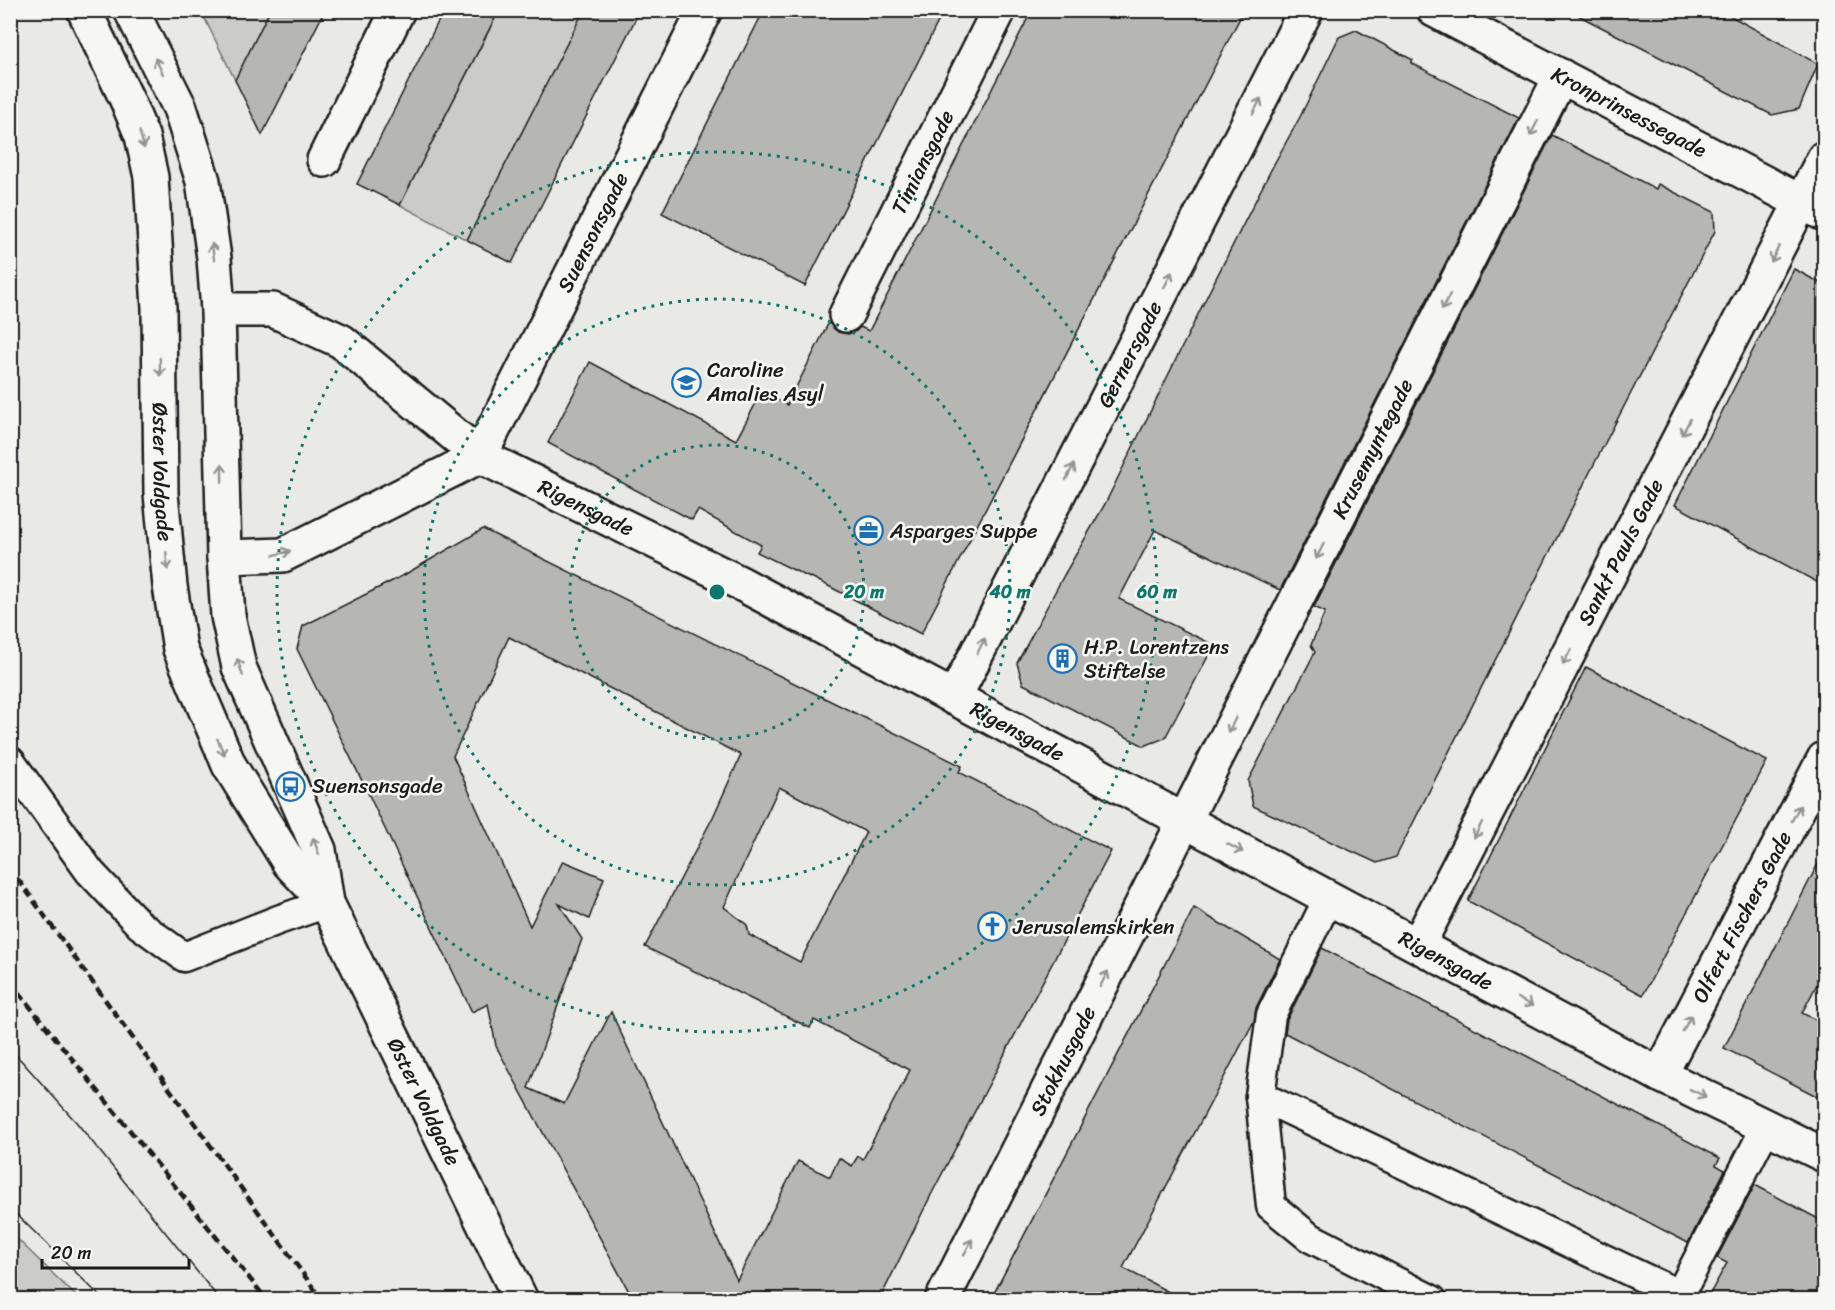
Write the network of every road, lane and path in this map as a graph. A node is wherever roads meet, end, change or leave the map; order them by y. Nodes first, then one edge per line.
1 (84, 10) edge
2 (131, 10) edge
3 (398, 10) edge
4 (705, 10) edge
5 (999, 10) edge
6 (1306, 10) edge
7 (1434, 10) edge
8 (1561, 76) junction
9 (1824, 158) edge
10 (324, 160) dead end
11 (1813, 208) edge
12 (219, 310) junction
13 (846, 315) dead end
14 (480, 456) junction
15 (224, 557) junction
16 (954, 698) junction
17 (1824, 759) edge
18 (10, 761) edge
19 (1184, 821) junction
20 (1329, 897) junction
21 (327, 903) junction
22 (1418, 945) junction
23 (1660, 1075) junction
24 (1260, 1096) junction
25 (1766, 1126) junction
26 (1824, 1155) edge
27 (1679, 1297) edge
28 (521, 1299) edge
29 (942, 1299) edge
30 (1432, 1299) edge

1 -> 21 street, Øster Voldgade
12 -> 2 street, Øster Voldgade
3 - 10 street
4 - 14 street, Suensonsgade
5 - 13 street, Timiansgade
16 -> 6 street, Gernersgade
7 - 8 street, Kronprinsessegade
8 - 11 street, Kronprinsessegade
8 -> 19 street, Krusemyntegade
9 - 11 street, Sankt Pauls Gade
11 -> 22 street, Sankt Pauls Gade
12 - 14 street, Rigensgade
15 -> 12 street, Øster Voldgade
15 -> 14 street
14 - 16 street, Rigensgade
21 -> 15 street, Øster Voldgade
16 - 19 street, Rigensgade
23 -> 17 street, Olfert Fischers Gade
18 - 21 lane
19 -> 20 street, Rigensgade
29 -> 19 street, Stokhusgade
20 - 22 street, Rigensgade
20 - 24 lane
21 - 28 street, Øster Voldgade
22 -> 23 street, Rigensgade
23 -> 25 street, Rigensgade
24 - 27 lane
24 - 30 lane
25 - 26 street, Rigensgade
25 - 27 lane

